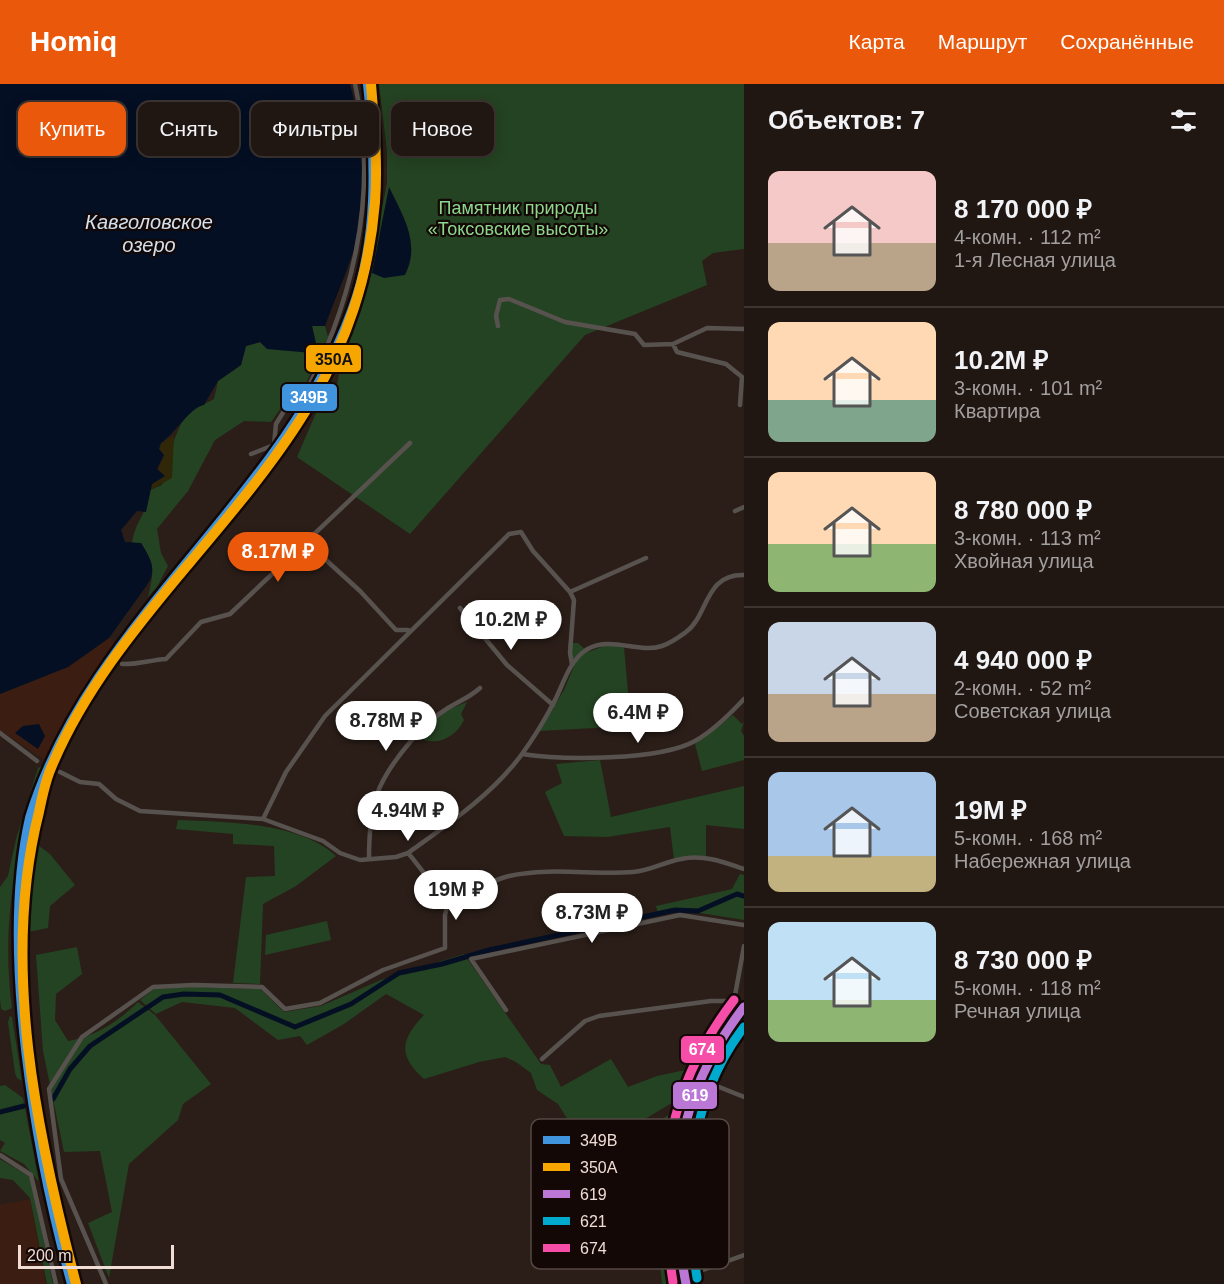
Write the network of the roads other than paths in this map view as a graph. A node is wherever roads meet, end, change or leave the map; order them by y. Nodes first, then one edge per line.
1 (355, 84) edge
2 (498, 326) dead end
3 (744, 329) edge
4 (673, 344) junction
5 (740, 405) dead end
6 (410, 443) dead end
7 (250, 454) dead end
8 (744, 507) edge
9 (735, 512) dead end
10 (305, 540) junction
11 (646, 558) dead end
12 (744, 575) edge
13 (570, 592) junction
14 (460, 608) dead end
15 (411, 630) junction
16 (122, 664) dead end
17 (572, 664) junction
18 (480, 688) dead end
19 (744, 699) edge
20 (553, 705) junction
21 (0, 733) edge
22 (522, 754) junction
23 (37, 761) dead end
24 (60, 772) dead end
25 (263, 819) junction
26 (408, 853) junction
27 (369, 860) junction
28 (744, 869) edge
29 (451, 891) junction
30 (744, 925) edge
31 (744, 946) edge
32 (734, 1001) junction
33 (743, 1008) edge
34 (506, 1010) dead end
35 (542, 1059) dead end
36 (698, 1079) junction
37 (744, 1097) edge
38 (686, 1119) edge
39 (0, 1155) edge
40 (744, 1255) edge
41 (729, 1260) edge
42 (705, 1269) edge
43 (686, 1282) edge
44 (56, 1284) edge
45 (106, 1284) edge

1 - 7 street
2 - 4 street
3 - 4 street
4 - 5 street
6 - 10 street
8 - 9 street
10 - 15 street
10 - 16 street
11 - 13 street
12 - 17 street
13 - 15 street
13 - 17 street
14 - 20 street
15 - 25 street
17 - 20 street
18 - 27 street
19 - 22 street
20 - 22 street
21 - 23 street
22 - 26 street
24 - 25 street
25 - 27 street
26 - 27 street
26 - 29 street
28 - 29 street
29 - 45 street
30 - 34 street
31 - 32 street
32 - 33 street
32 - 35 street
33 - 36 main road
36 - 37 street
36 - 38 main road
39 - 44 street
40 - 41 street
42 - 43 street

